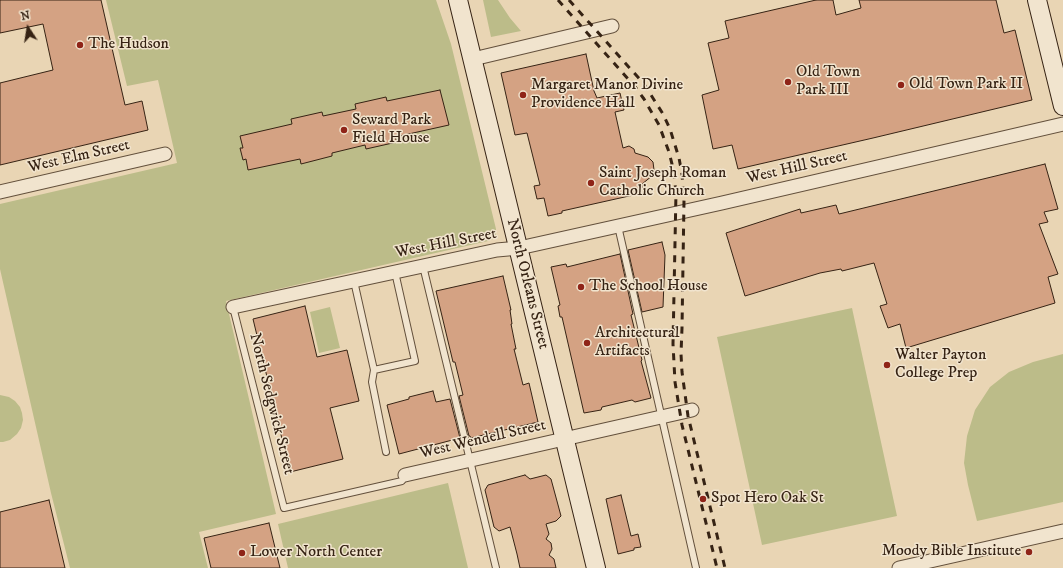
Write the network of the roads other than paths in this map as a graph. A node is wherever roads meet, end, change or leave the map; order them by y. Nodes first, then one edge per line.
1 (458, 0) edge
2 (1037, 0) edge
3 (612, 26) dead end
4 (473, 59) junction
5 (1063, 106) edge
6 (1063, 124) edge
7 (165, 154) dead end
8 (0, 192) edge
9 (618, 226) junction
10 (518, 248) junction
11 (423, 266) junction
12 (395, 272) junction
13 (354, 281) junction
14 (233, 306) joint
15 (374, 370) junction
16 (692, 410) dead end
17 (661, 417) junction
18 (565, 439) junction
19 (386, 452) dead end
20 (470, 460) junction
21 (405, 475) joint
22 (284, 508) joint
23 (1063, 530) edge
24 (496, 568) edge
25 (596, 568) edge
26 (696, 568) edge
27 (899, 568) edge

1 - 4 street, North Orleans Street
2 - 5 street
3 - 4 street
4 - 10 street, North Orleans Street
6 - 9 street, West Hill Street
7 - 8 street, West Elm Street
9 - 10 street, West Hill Street
9 - 17 lane
10 - 11 street, West Hill Street
10 - 18 street, North Orleans Street
11 - 12 street, West Hill Street
11 - 20 lane
12 - 13 street, West Hill Street
12 - 15 lane
13 - 14 street, West Hill Street
13 - 15 lane
14 - 22 lane, North Sedgwick Street
15 - 19 lane
16 - 17 street, West Wendell Street
17 - 18 street, West Wendell Street
17 - 26 lane
18 - 20 street, West Wendell Street
18 - 25 street, North Orleans Street
20 - 21 street, West Wendell Street
20 - 24 lane
21 - 22 lane, West Wendell Street
23 - 27 street

